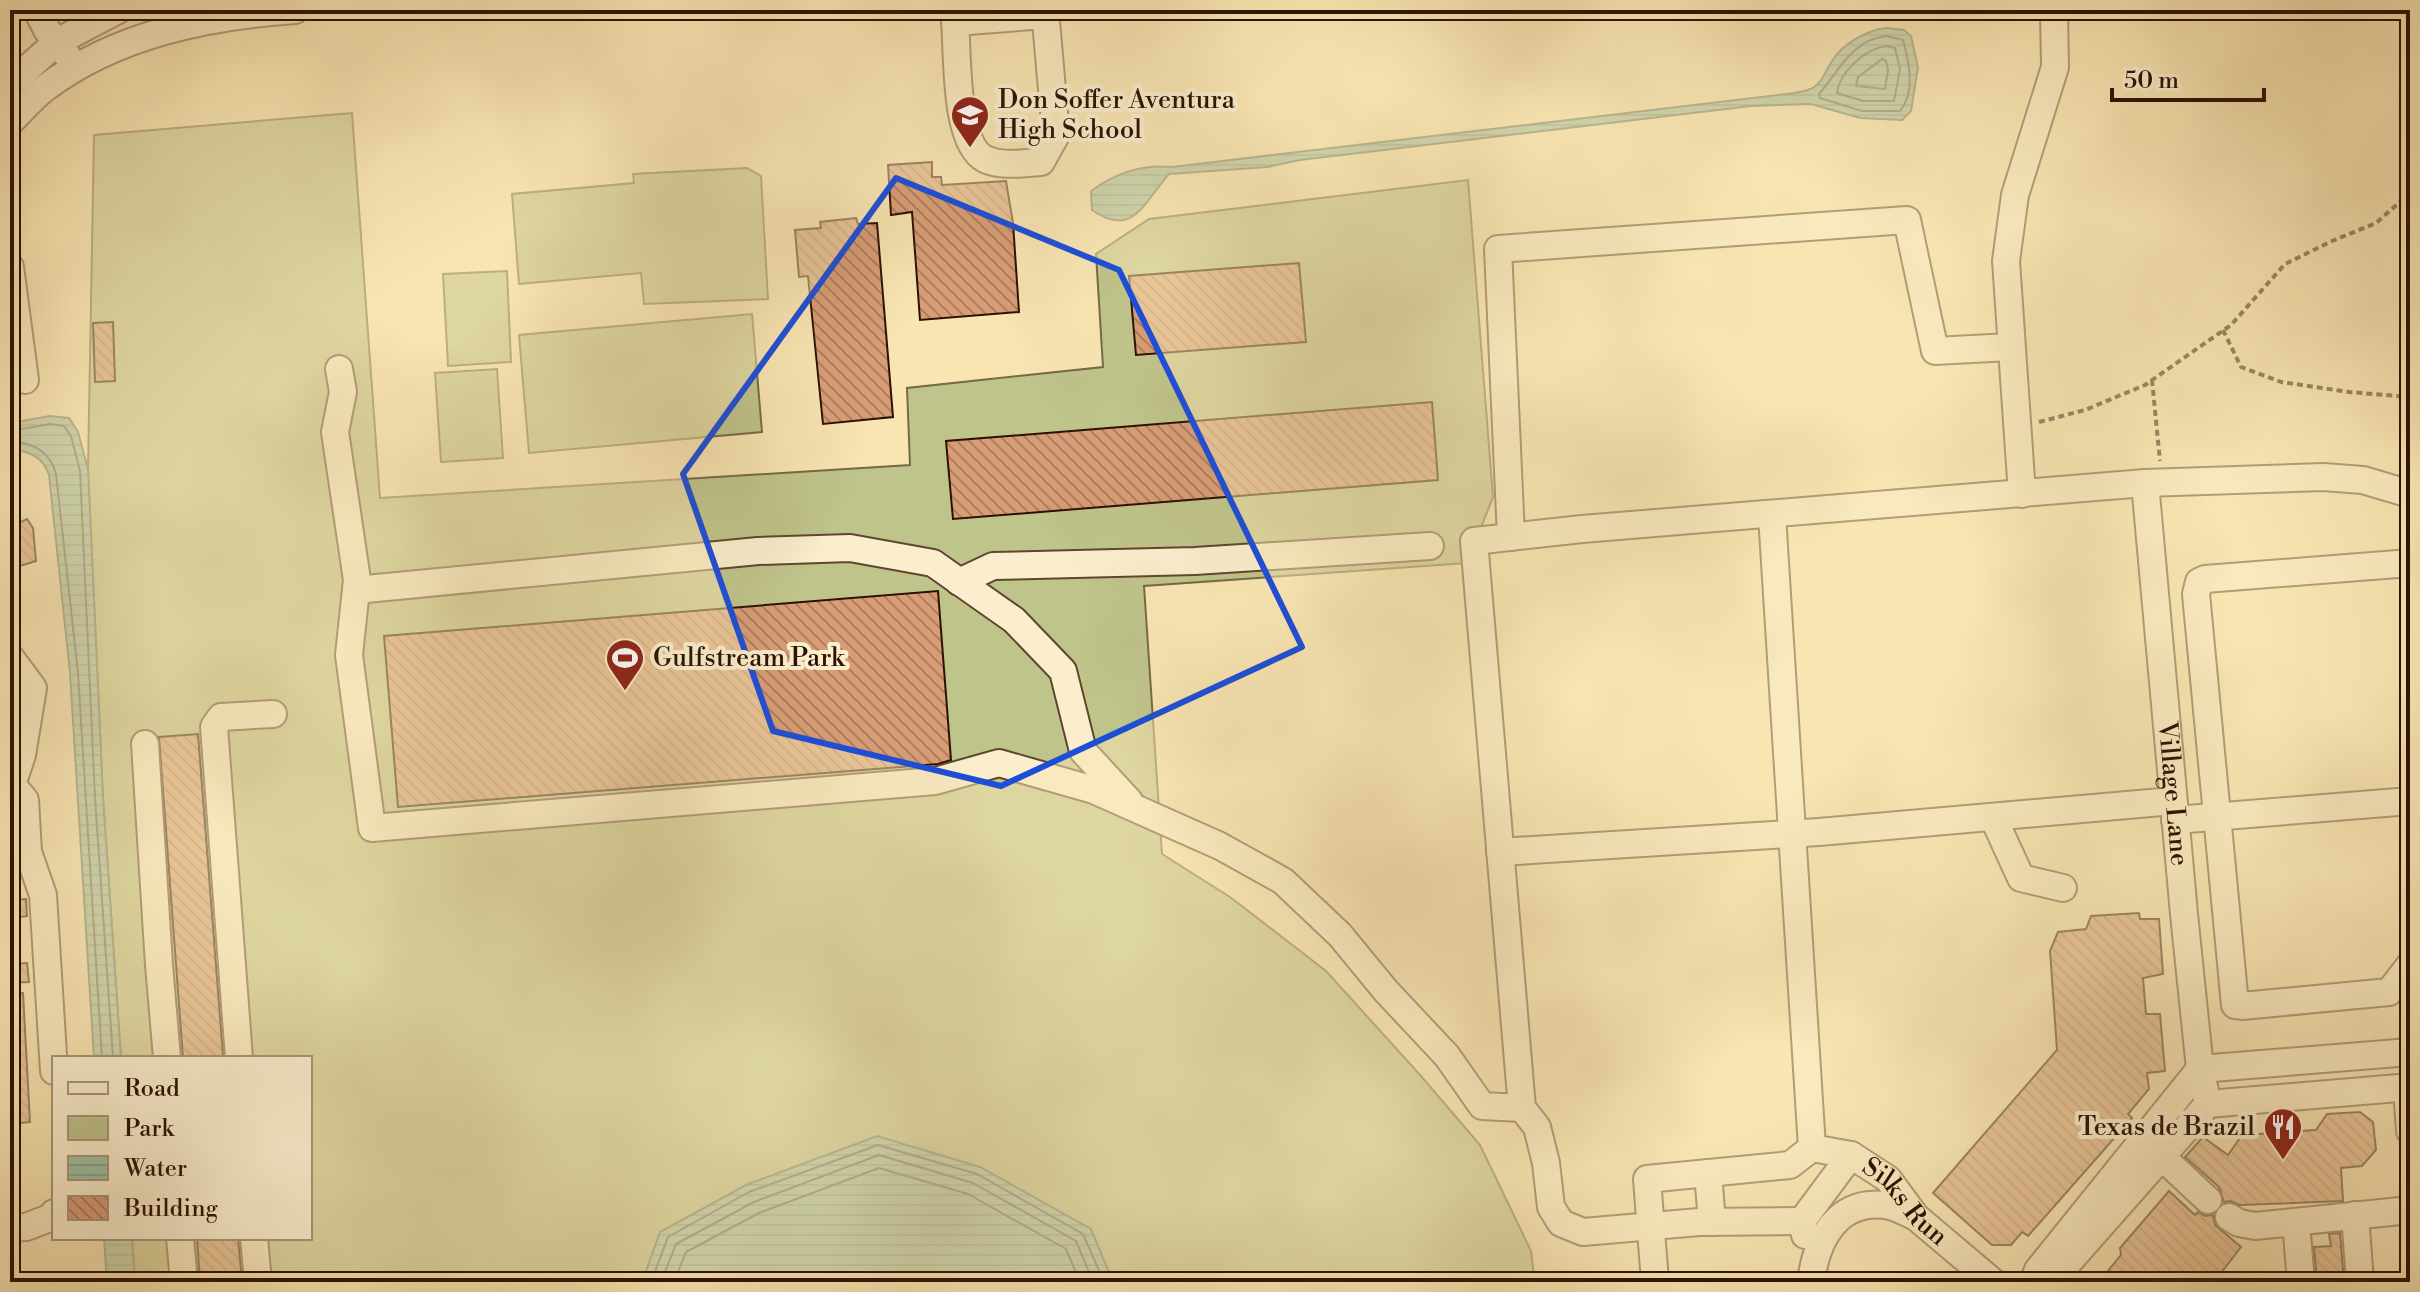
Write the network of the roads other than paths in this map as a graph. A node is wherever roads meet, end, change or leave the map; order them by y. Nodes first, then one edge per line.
1 (37, 10) edge
2 (295, 10) edge
3 (2054, 10) edge
4 (1045, 12) edge
5 (101, 14) edge
6 (51, 46) junction
7 (109, 51) junction
8 (77, 67) junction
9 (10, 84) edge
10 (10, 122) edge
11 (10, 267) edge
12 (2010, 347) junction
13 (339, 369) dead end
14 (25, 380) dead end
15 (2154, 483) junction
16 (2022, 494) junction
17 (2410, 494) edge
18 (1772, 515) junction
19 (1511, 537) junction
20 (1430, 546) dead end
21 (2410, 563) edge
22 (959, 582) junction
23 (356, 590) junction
24 (10, 657) edge
25 (273, 714) dead end
26 (145, 744) dead end
27 (11, 789) edge
28 (2410, 801) edge
29 (1134, 807) junction
30 (2174, 810) junction
31 (2218, 816) junction
32 (1993, 817) junction
33 (1793, 834) junction
34 (1500, 852) junction
35 (2063, 888) dead end
36 (2410, 965) edge
37 (2410, 1052) edge
38 (53, 1056) edge
39 (167, 1056) edge
40 (239, 1056) edge
41 (2200, 1069) junction
42 (2409, 1087) edge
43 (2208, 1104) junction
44 (1522, 1108) junction
45 (2410, 1131) edge
46 (1812, 1148) junction
47 (2152, 1148) junction
48 (1851, 1155) junction
49 (1708, 1173) junction
50 (2208, 1200) dead end
51 (2410, 1210) edge
52 (2355, 1215) junction
53 (52, 1217) edge
54 (1916, 1217) junction
55 (2229, 1217) dead end
56 (1802, 1221) junction
57 (1712, 1222) junction
58 (2296, 1222) junction
59 (1650, 1226) junction
60 (10, 1228) edge
61 (180, 1240) edge
62 (254, 1240) edge
63 (1818, 1249) junction
64 (184, 1282) edge
65 (258, 1282) edge
66 (1655, 1282) edge
67 (1811, 1282) edge
68 (1993, 1282) edge
69 (2033, 1282) edge
70 (2051, 1282) edge
71 (2301, 1282) edge
72 (2360, 1282) edge

1 - 6 street
2 - 7 street
3 - 12 street
4 - 4 street
5 - 6 street
5 - 7 street
6 - 8 street
6 - 9 street
7 - 8 street
8 - 10 street
11 - 14 street
12 - 16 street
12 - 19 street
13 - 23 street
15 - 16 street
15 - 17 street
15 - 30 street, Village Lane
16 - 18 street
18 - 19 street
18 - 33 street
19 - 34 street
20 - 22 street
21 - 31 street
22 - 23 street
22 - 29 street
23 - 29 street
24 - 27 street
25 - 40 street
26 - 39 street
27 - 38 street
28 - 31 street
29 - 44 street
30 - 31 street
30 - 32 street
30 - 41 street, Village Lane
31 - 36 street
32 - 33 street
32 - 35 street
33 - 34 street
33 - 46 street
34 - 44 street
37 - 41 street
41 - 43 street, Village Lane
41 - 47 street
42 - 43 street
42 - 45 street
43 - 47 street
44 - 59 street
46 - 48 street
46 - 49 street
47 - 50 street
47 - 69 street
47 - 70 street
48 - 54 street, Silks Run
48 - 56 street
49 - 57 street
49 - 59 street
51 - 52 street
52 - 58 street
52 - 72 street
53 - 60 street
54 - 63 street
54 - 68 street, Silks Run
55 - 58 street
56 - 57 street
56 - 63 street
57 - 59 street
58 - 71 street
59 - 66 street
61 - 64 street
62 - 65 street
63 - 67 street

